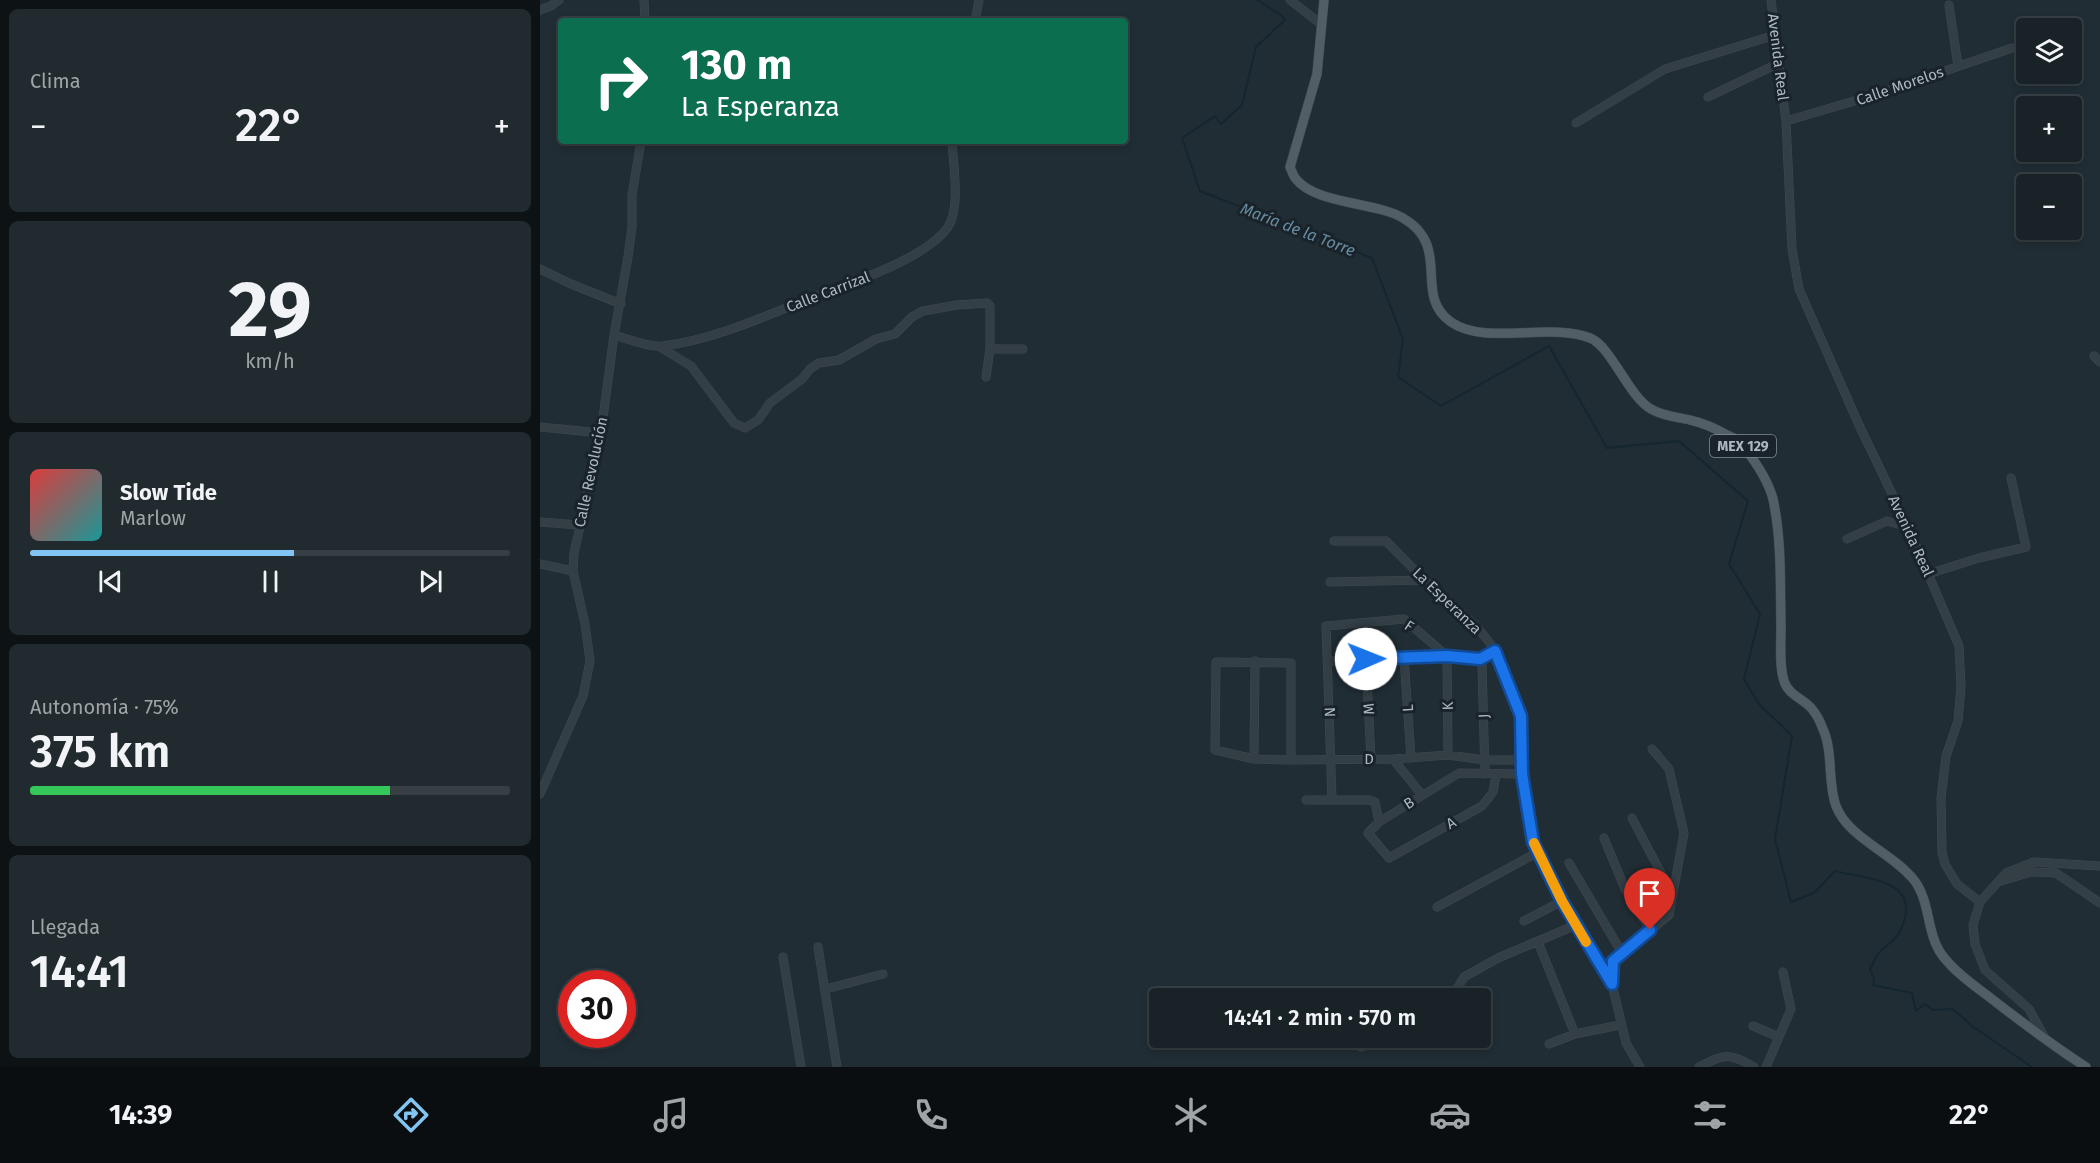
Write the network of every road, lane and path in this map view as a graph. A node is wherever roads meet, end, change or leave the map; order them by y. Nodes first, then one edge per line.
1 (559, 0) edge
2 (644, 0) edge
3 (979, 0) edge
4 (1290, 0) edge
5 (1324, 0) edge
6 (1771, 0) edge
7 (1949, 5) dead end
8 (540, 9) edge
9 (645, 18) edge
10 (976, 18) edge
11 (1321, 24) junction
12 (1775, 35) junction
13 (2012, 48) dead end
14 (1779, 63) junction
15 (1958, 66) junction
16 (1708, 97) dead end
17 (1786, 122) junction
18 (1576, 123) dead end
19 (640, 144) edge
20 (952, 144) edge
21 (540, 269) edge
22 (621, 304) junction
23 (614, 335) junction
24 (660, 347) junction
25 (990, 349) junction
26 (1023, 349) dead end
27 (986, 377) dead end
28 (540, 427) edge
29 (601, 433) junction
30 (2011, 478) dead end
31 (540, 522) edge
32 (579, 525) junction
33 (1908, 527) junction
34 (1847, 539) dead end
35 (1334, 541) dead end
36 (540, 564) edge
37 (573, 572) junction
38 (1929, 574) junction
39 (1425, 580) junction
40 (1330, 582) dead end
41 (1326, 626) joint
42 (1495, 651) junction
43 (1447, 656) junction
44 (1404, 658) junction
45 (1366, 659) junction
46 (1480, 659) junction
47 (1329, 661) junction
48 (1255, 662) junction
49 (1652, 749) dead end
50 (1448, 755) junction
51 (1411, 758) junction
52 (1254, 759) junction
53 (1332, 759) junction
54 (1371, 759) junction
55 (1393, 759) junction
56 (1291, 760) junction
57 (1485, 760) junction
58 (1523, 760) junction
59 (1485, 774) junction
60 (1522, 774) junction
61 (1496, 775) junction
62 (540, 794) edge
63 (1422, 795) junction
64 (1332, 799) junction
65 (1306, 800) dead end
66 (1632, 818) dead end
67 (1379, 822) junction
68 (1604, 838) dead end
69 (1538, 852) junction
70 (1569, 863) dead end
71 (2100, 866) edge
72 (1996, 882) junction
73 (1672, 894) junction
74 (1562, 901) junction
75 (1980, 902) junction
76 (2100, 903) edge
77 (1437, 907) dead end
78 (1524, 921) dead end
79 (1576, 925) junction
80 (1650, 930) junction
81 (1538, 942) junction
82 (818, 947) dead end
83 (1622, 953) junction
84 (783, 957) dead end
85 (1783, 972) dead end
86 (883, 974) dead end
87 (1612, 984) junction
88 (1458, 988) edge
89 (826, 990) junction
90 (1620, 1025) junction
91 (1753, 1026) dead end
92 (1575, 1034) junction
93 (1779, 1037) junction
94 (2048, 1043) junction
95 (1549, 1044) dead end
96 (801, 1067) edge
97 (837, 1067) edge
98 (1640, 1067) edge
99 (1699, 1067) edge
100 (1754, 1067) edge
101 (1766, 1067) edge
102 (2086, 1067) edge

1 - 8 street
2 - 9 street
3 - 10 street
4 - 11 street
5 - 11 main road, MEX 129
6 - 12 street, Avenida Real
7 - 15 street
11 - 94 main road, MEX 129
12 - 14 street, Avenida Real
12 - 18 street
13 - 15 street, Calle Morelos
14 - 16 street
14 - 17 street, Avenida Real
15 - 17 street, Calle Morelos
17 - 33 street, Avenida Real
19 - 22 street, Calle Revolución
20 - 24 street, Calle Carrizal
21 - 22 street
22 - 23 street, Calle Revolución
23 - 24 street, Calle Carrizal
23 - 29 street, Calle Revolución
24 - 25 street
25 - 26 street
25 - 27 street
28 - 29 street
29 - 32 street, Calle Revolución
30 - 38 street
31 - 32 street
32 - 37 street, Calle Revolución
33 - 34 street
33 - 38 street, Avenida Real
35 - 39 street, La Esperanza
36 - 37 street
37 - 62 street, Calle Revolución
38 - 75 street, Avenida Real
39 - 40 street
39 - 42 street, La Esperanza
41 - 43 street, F
41 - 47 street, N
42 - 46 street
42 - 58 street, La Esperanza
43 - 44 street
43 - 46 street
43 - 50 street, K
44 - 45 street
44 - 51 street, L
45 - 47 street
45 - 54 street, M
46 - 57 street, J
47 - 53 street, N
48 - 52 street
48 - 52 street, D
48 - 56 street
49 - 73 street
50 - 51 street, D
50 - 57 street, D
51 - 55 street, D
52 - 56 street, D
53 - 54 street, D
53 - 56 street, D
53 - 64 street, N
54 - 55 street, D
55 - 63 street
57 - 58 street, D
57 - 59 street, J
58 - 60 street, La Esperanza
59 - 61 street
59 - 63 street, B
60 - 61 street
60 - 69 street, La Esperanza
61 - 67 street, A
63 - 67 street, B
64 - 65 street
64 - 67 street
66 - 73 street
68 - 80 street
69 - 74 street, La Esperanza
69 - 77 street
70 - 83 street
71 - 72 street
72 - 75 street
72 - 76 street
73 - 80 street
74 - 78 street
74 - 79 street, La Esperanza
75 - 94 street
79 - 81 street
79 - 87 street, La Esperanza
80 - 83 street
81 - 88 street
81 - 92 street
82 - 89 street
83 - 87 street
84 - 96 street
85 - 93 street
86 - 89 street
87 - 90 street, La Esperanza
89 - 97 street
90 - 92 street
90 - 98 street, La Esperanza
91 - 93 street
92 - 95 street
93 - 101 street
94 - 102 main road, MEX 129
99 - 100 street

